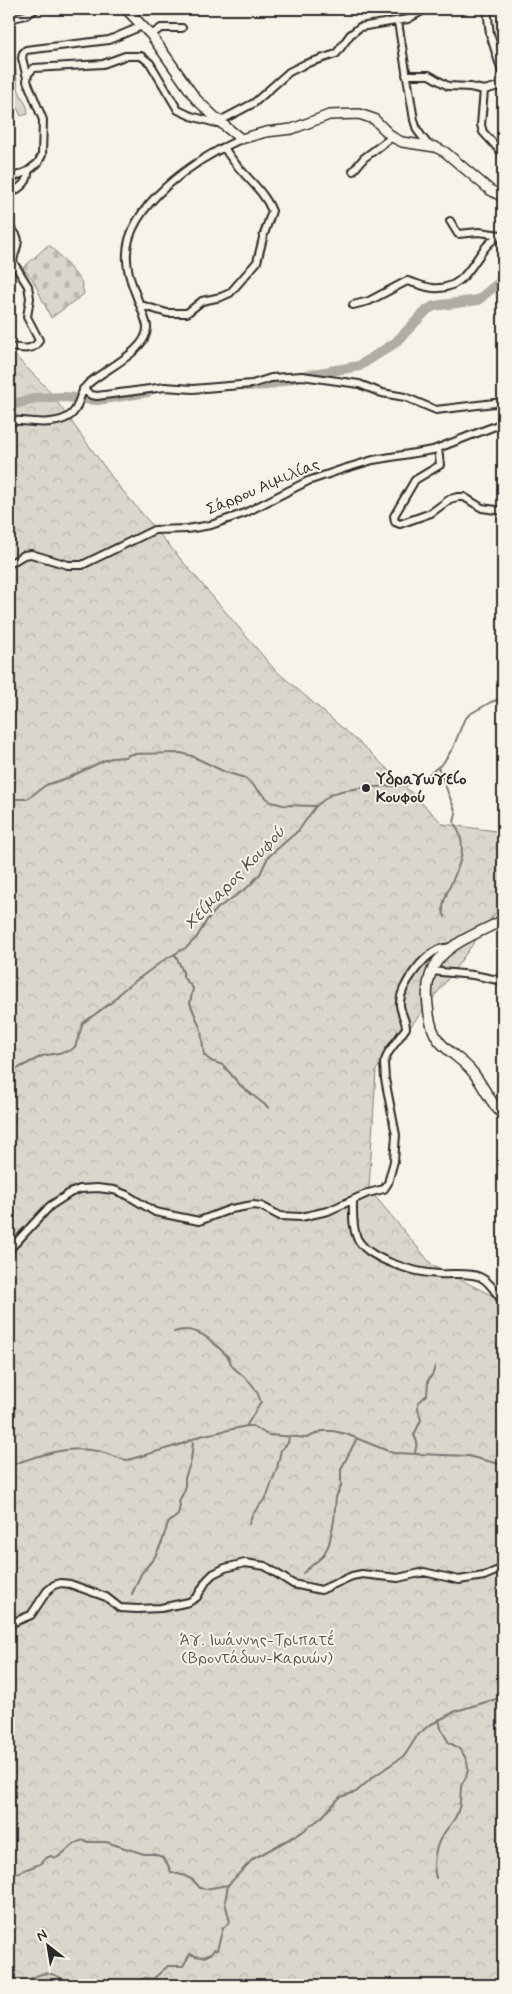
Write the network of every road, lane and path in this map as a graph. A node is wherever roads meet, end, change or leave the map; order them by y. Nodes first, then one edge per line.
1 (36, 9) edge
2 (126, 9) edge
3 (426, 9) edge
4 (486, 9) edge
5 (9, 19) edge
6 (398, 22) junction
7 (142, 26) junction
8 (182, 28) dead end
9 (151, 35) junction
10 (502, 72) edge
11 (406, 76) junction
12 (27, 78) junction
13 (501, 86) edge
14 (484, 90) junction
15 (220, 122) junction
16 (392, 136) junction
17 (242, 139) junction
18 (429, 146) junction
19 (224, 148) junction
20 (503, 154) edge
21 (28, 171) junction
22 (354, 171) dead end
23 (9, 179) edge
24 (9, 195) edge
25 (503, 198) edge
26 (450, 221) dead end
27 (9, 227) edge
28 (502, 234) edge
29 (141, 305) junction
30 (353, 305) dead end
31 (9, 348) edge
32 (82, 391) junction
33 (503, 402) edge
34 (9, 420) edge
35 (503, 423) edge
36 (438, 448) junction
37 (503, 511) edge
38 (9, 564) edge
39 (503, 920) edge
40 (450, 947) junction
41 (431, 971) junction
42 (503, 981) edge
43 (503, 1115) edge
44 (353, 1200) junction
45 (9, 1250) edge
46 (503, 1302) edge
47 (503, 1568) edge
48 (9, 1624) edge

1 - 5 street
2 - 7 main road
3 - 6 street
4 - 10 street
6 - 11 street
6 - 15 street
7 - 9 main road
7 - 12 street
8 - 9 street
9 - 15 main road
10 - 13 street
11 - 14 street
11 - 18 street
12 - 15 street
12 - 21 street
13 - 14 street
14 - 20 street
15 - 17 main road
16 - 17 main road
16 - 18 main road
16 - 22 street
17 - 19 street
18 - 25 main road
19 - 29 street
19 - 29 street
21 - 23 street
21 - 24 street
26 - 28 street
27 - 31 street
28 - 30 street
29 - 32 street
32 - 33 street
32 - 34 street
35 - 36 street, Σάρρου Αιμιλίας
36 - 37 street
36 - 38 street, Σάρρου Αιμιλίας
39 - 40 main road
40 - 41 main road
40 - 44 street
41 - 42 street
41 - 43 main road
44 - 45 street
44 - 46 street
47 - 48 street

